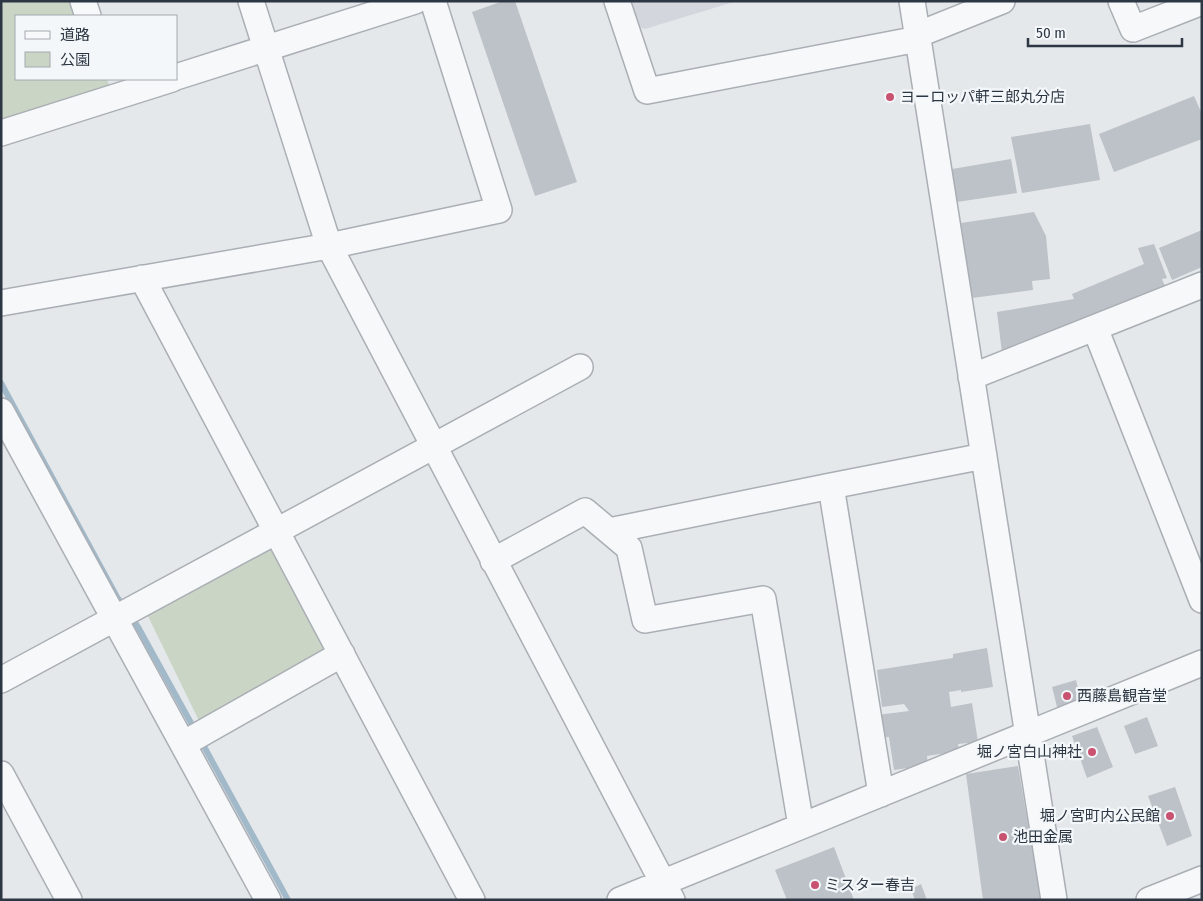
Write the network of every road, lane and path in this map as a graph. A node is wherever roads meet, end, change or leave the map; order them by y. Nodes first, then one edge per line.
1 (83, 1) edge
2 (251, 1) edge
3 (415, 1) edge
4 (433, 1) edge
5 (617, 1) edge
6 (912, 1) edge
7 (1002, 1) edge
8 (1121, 1) edge
9 (1202, 2) edge
10 (88, 15) edge
11 (918, 37) junction
12 (266, 48) junction
13 (178, 76) edge
14 (165, 80) edge
15 (111, 88) edge
16 (1, 133) edge
17 (329, 246) junction
18 (142, 278) junction
19 (1200, 290) edge
20 (1, 303) edge
21 (1095, 328) junction
22 (580, 367) dead end
23 (971, 377) junction
24 (1, 411) edge
25 (433, 446) junction
26 (984, 456) junction
27 (831, 486) junction
28 (276, 531) junction
29 (609, 531) junction
30 (493, 561) junction
31 (1202, 600) edge
32 (114, 618) junction
33 (342, 654) junction
34 (1202, 663) edge
35 (1, 680) edge
36 (1029, 734) junction
37 (183, 744) junction
38 (1, 774) edge
39 (881, 794) junction
40 (801, 826) junction
41 (1202, 879) edge
42 (668, 891) edge
43 (69, 900) edge
44 (268, 900) edge
45 (472, 900) edge
46 (620, 900) edge
47 (1054, 900) edge
48 (1149, 900) edge

1 - 10 street
2 - 12 street
3 - 12 street
4 - 17 street
5 - 11 street
6 - 11 street
7 - 11 street
8 - 9 street
11 - 23 street
12 - 13 street
12 - 17 street
14 - 15 street
15 - 16 street
17 - 18 street
17 - 25 street
18 - 20 street
18 - 28 street
19 - 21 street
21 - 23 street
21 - 31 street
22 - 25 street
23 - 26 street
24 - 32 street
25 - 28 street
25 - 30 street
26 - 27 street
26 - 36 street
27 - 29 street
27 - 39 street
28 - 32 street
28 - 33 street
29 - 30 street
29 - 40 street
30 - 42 street
32 - 35 street
32 - 37 street
33 - 37 street
33 - 45 street
34 - 36 street
36 - 39 street
36 - 47 street
37 - 44 street
38 - 43 street
39 - 40 street
40 - 42 street
41 - 48 street
42 - 46 street

